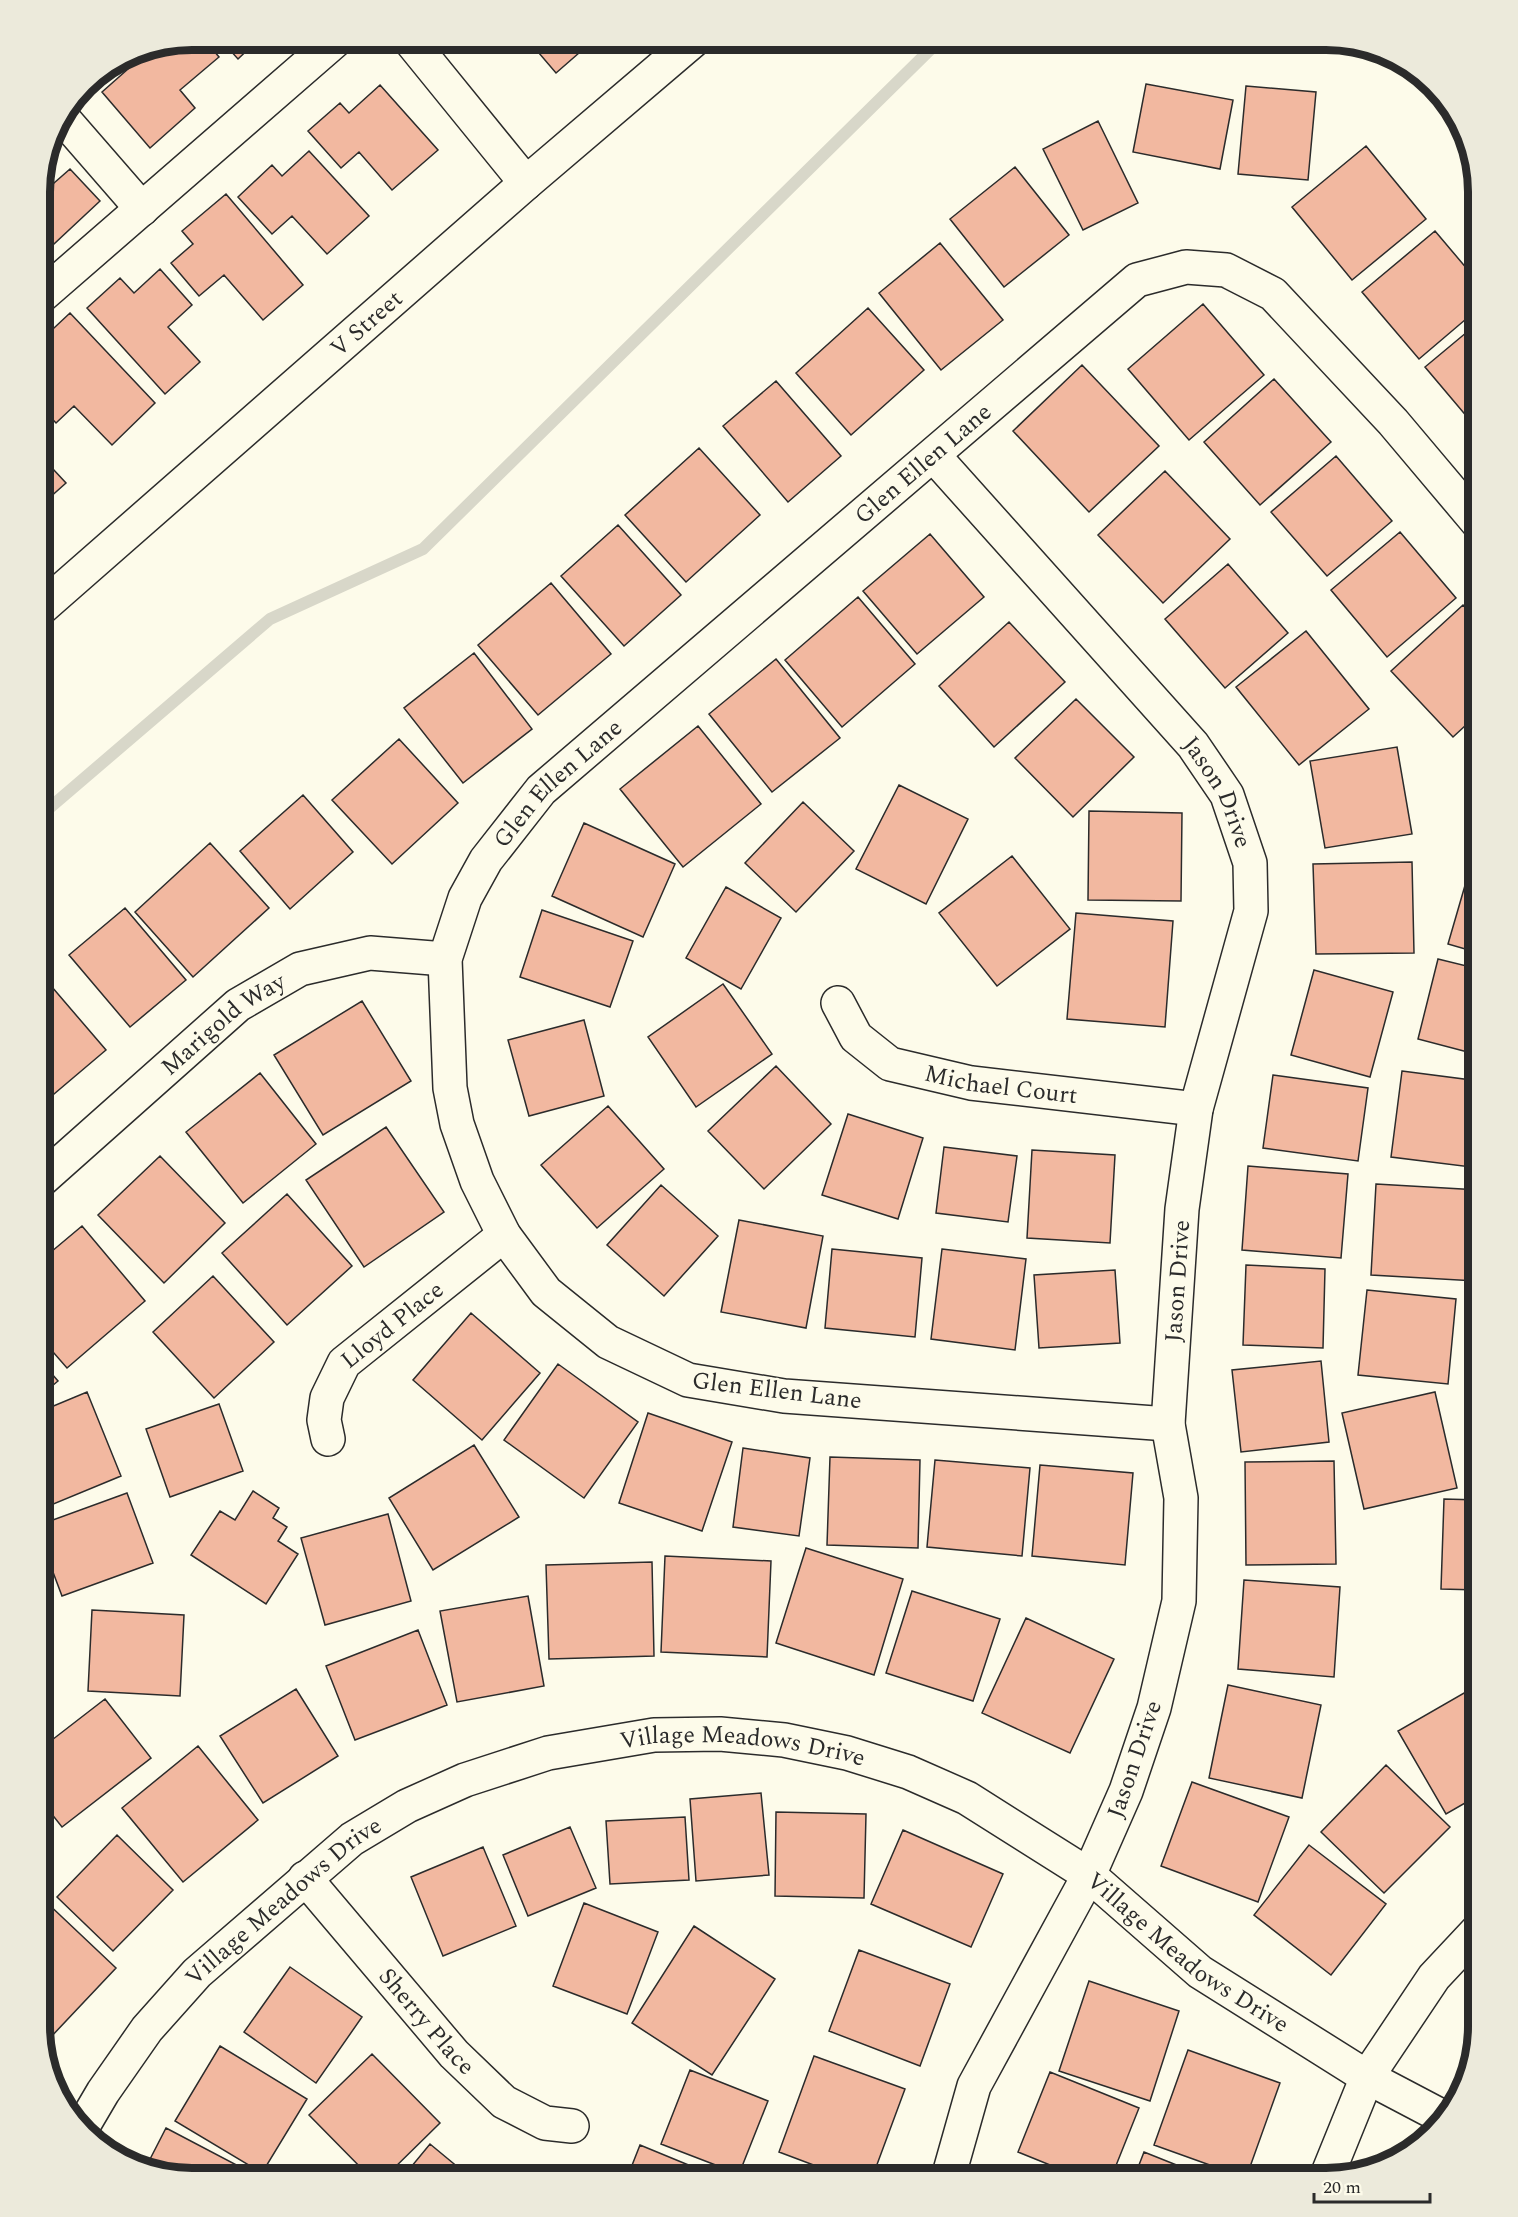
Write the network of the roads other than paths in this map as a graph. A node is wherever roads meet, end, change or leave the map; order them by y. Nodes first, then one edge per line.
1 (324, 50) edge
2 (418, 50) edge
3 (681, 50) edge
4 (67, 123) edge
5 (526, 183) junction
6 (141, 209) junction
7 (50, 288) edge
8 (934, 456) junction
9 (1468, 511) edge
10 (50, 600) edge
11 (445, 959) junction
12 (838, 1003) dead end
13 (1196, 1109) junction
14 (50, 1172) edge
15 (504, 1235) junction
16 (1168, 1424) junction
17 (328, 1439) dead end
18 (1089, 1875) junction
19 (305, 1878) junction
20 (1468, 1941) edge
21 (1367, 2077) junction
22 (1437, 2114) edge
23 (86, 2120) edge
24 (572, 2126) dead end
25 (951, 2168) edge
26 (1330, 2168) edge

1 - 6 street
2 - 5 street
3 - 5 street, V Street
4 - 6 street
5 - 10 street, V Street
6 - 7 street
8 - 9 street, Glen Ellen Lane
8 - 11 street, Glen Ellen Lane
8 - 13 street, Jason Drive
11 - 14 street, Marigold Way
11 - 15 street, Glen Ellen Lane
12 - 13 street, Michael Court
13 - 16 street, Jason Drive
15 - 16 street, Glen Ellen Lane
15 - 17 street, Lloyd Place
16 - 18 street, Jason Drive
18 - 19 street, Village Meadows Drive
18 - 21 street, Village Meadows Drive
18 - 25 street, Jason Drive
19 - 23 street, Village Meadows Drive
19 - 24 street, Sherry Place
20 - 21 street
21 - 22 street, Village Meadows Drive
21 - 26 street

